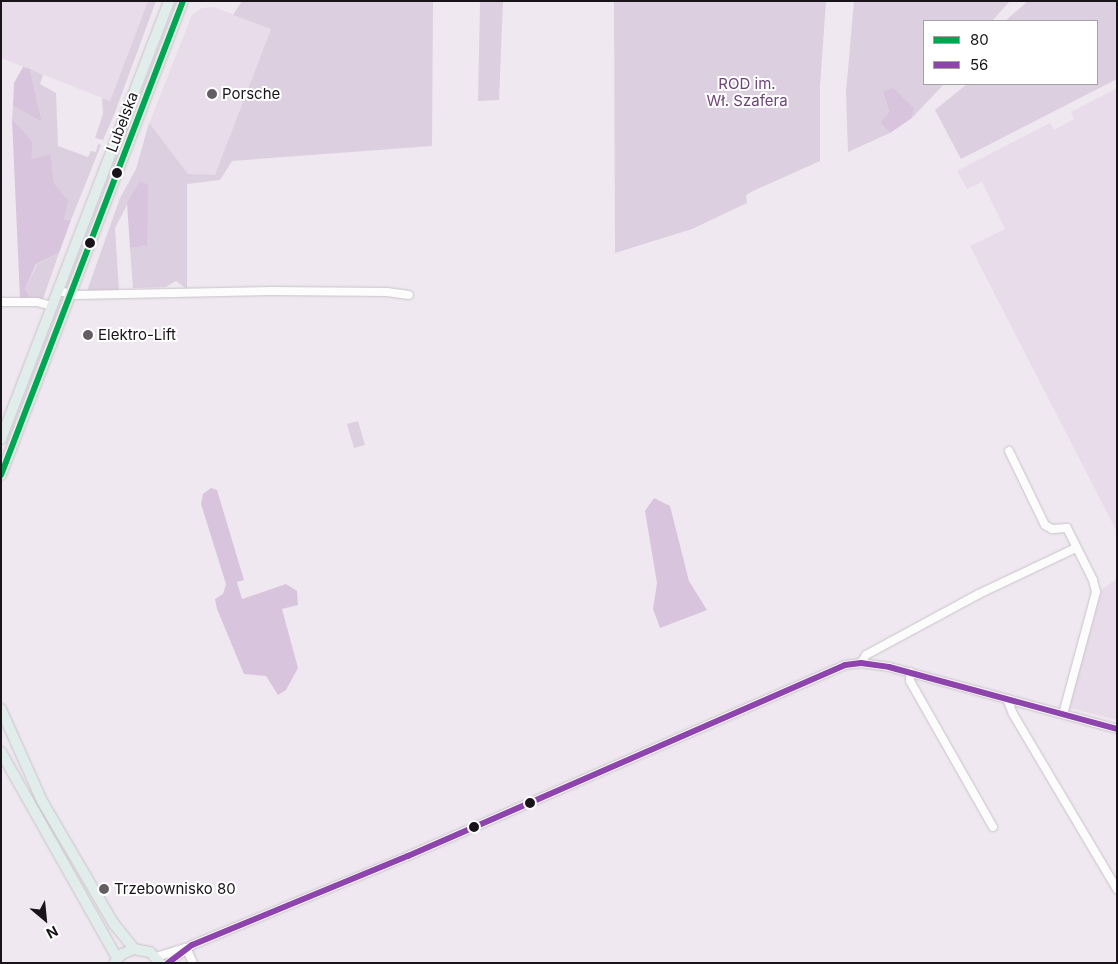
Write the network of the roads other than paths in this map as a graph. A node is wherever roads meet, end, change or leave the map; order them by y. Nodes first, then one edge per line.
1 (169, 1) edge
2 (183, 1) edge
3 (71, 295) junction
4 (409, 295) dead end
5 (55, 299) junction
6 (1, 302) edge
7 (1, 439) edge
8 (1009, 451) dead end
9 (1, 475) edge
10 (1076, 548) junction
11 (861, 663) junction
12 (910, 672) junction
13 (1007, 698) junction
14 (1, 710) edge
15 (1063, 714) junction
16 (1117, 729) edge
17 (1, 752) edge
18 (993, 827) dead end
19 (1117, 889) edge
20 (186, 948) junction
21 (134, 949) junction
22 (158, 960) edge
23 (116, 961) edge
24 (168, 963) edge
25 (193, 963) edge

1 - 5 main road, Lubelska
2 - 3 main road, Lubelska
3 - 4 street
3 - 5 street
3 - 9 main road, Lubelska
5 - 6 street
5 - 7 main road, Lubelska
8 - 10 street
10 - 11 street
10 - 15 street
11 - 12 street
11 - 20 street
12 - 13 street
12 - 18 street
13 - 15 street
13 - 19 street
14 - 21 main road
15 - 16 street
17 - 23 main road
20 - 22 street
20 - 24 street
20 - 25 street
21 - 22 main road
21 - 23 main road

